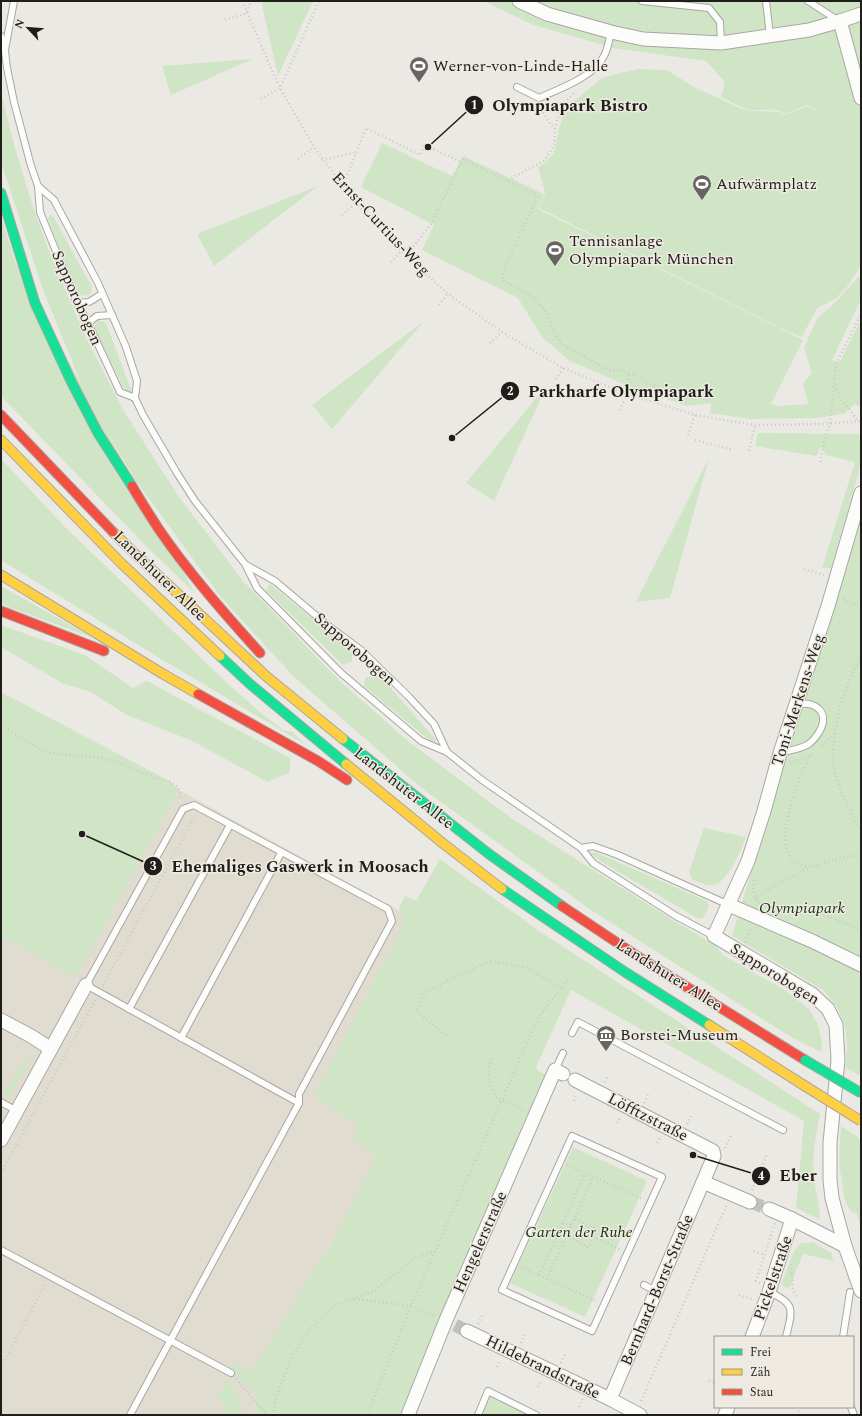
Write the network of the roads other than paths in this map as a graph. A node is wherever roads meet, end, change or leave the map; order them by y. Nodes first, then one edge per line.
1 (14, 1) edge
2 (642, 1) edge
3 (766, 1) edge
4 (808, 1) edge
5 (525, 2) edge
6 (861, 14) edge
7 (840, 21) junction
8 (611, 32) junction
9 (1, 36) edge
10 (770, 36) junction
11 (721, 43) junction
12 (5, 51) junction
13 (517, 87) dead end
14 (861, 98) edge
15 (38, 186) junction
16 (1, 193) edge
17 (102, 294) junction
18 (77, 303) junction
19 (112, 315) junction
20 (88, 323) junction
21 (135, 398) junction
22 (1, 416) edge
23 (1, 440) edge
24 (861, 493) edge
25 (245, 564) junction
26 (1, 575) edge
27 (1, 611) edge
28 (265, 658) dead end
29 (163, 674) junction
30 (285, 680) dead end
31 (795, 707) junction
32 (338, 735) junction
33 (447, 752) junction
34 (780, 752) junction
35 (356, 786) dead end
36 (369, 795) dead end
37 (230, 825) junction
38 (445, 846) junction
39 (581, 848) junction
40 (281, 852) junction
41 (729, 905) junction
42 (714, 936) junction
43 (861, 965) edge
44 (86, 985) junction
45 (129, 1009) junction
46 (1, 1020) edge
47 (572, 1033) dead end
48 (181, 1038) junction
49 (51, 1049) junction
50 (563, 1053) dead end
51 (559, 1072) joint
52 (575, 1080) dead end
53 (861, 1093) edge
54 (1, 1102) edge
55 (299, 1103) junction
56 (17, 1111) junction
57 (861, 1121) edge
58 (783, 1130) dead end
59 (1, 1140) edge
60 (703, 1182) junction
61 (748, 1202) tunnel mouth
62 (769, 1210) tunnel mouth
63 (792, 1219) junction
64 (845, 1246) junction
65 (1, 1250) edge
66 (858, 1270) edge
67 (618, 1274) junction
68 (625, 1277) dead end
69 (644, 1285) dead end
70 (656, 1291) junction
71 (769, 1292) junction
72 (856, 1292) edge
73 (467, 1331) tunnel mouth
74 (752, 1336) edge
75 (786, 1336) edge
76 (843, 1336) edge
77 (171, 1341) junction
78 (231, 1373) road end
79 (610, 1399) junction
80 (638, 1414) edge
81 (130, 1415) edge
82 (408, 1415) edge
83 (478, 1415) edge
84 (536, 1415) edge

1 - 12 lane, Sapporobogen
2 - 11 lane
3 - 10 lane
4 - 7 lane
5 - 8 street
6 - 7 street
7 - 10 street
7 - 14 street
8 - 11 street
8 - 13 lane
9 - 12 lane, Sapporobogen
10 - 11 street
12 - 15 lane, Sapporobogen
15 - 17 lane, Sapporobogen
15 - 18 lane, Sapporobogen
16 - 28 highway
17 - 18 lane
17 - 19 lane, Sapporobogen
18 - 20 lane, Sapporobogen
19 - 20 lane
19 - 21 lane, Sapporobogen
20 - 21 lane, Sapporobogen
21 - 25 lane, Sapporobogen
22 - 32 highway, Landshuter Allee
23 - 38 highway, Landshuter Allee
24 - 31 street, Toni-Merkens-Weg
25 - 33 lane, Sapporobogen
25 - 33 lane, Sapporobogen
26 - 29 highway, Landshuter Allee
27 - 29 highway
29 - 35 highway, Landshuter Allee
30 - 32 highway
31 - 34 street, Toni-Merkens-Weg
31 - 34 lane
32 - 53 highway, Landshuter Allee, bridge
33 - 39 lane, Sapporobogen
34 - 41 street, Toni-Merkens-Weg
36 - 38 highway, Landshuter Allee
37 - 40 lane
37 - 44 lane
37 - 45 lane
38 - 57 highway, Landshuter Allee, bridge
39 - 41 lane
39 - 42 lane, Sapporobogen
40 - 48 lane
40 - 55 lane
41 - 42 street, Toni-Merkens-Weg
41 - 43 street
42 - 64 street, Sapporobogen
44 - 45 lane
44 - 49 street
45 - 48 lane
46 - 49 street
47 - 58 lane
48 - 55 lane
49 - 56 street
50 - 51 lane
51 - 82 street, Hengelerstraße
52 - 60 street, Löfftzstraße
54 - 56 lane
55 - 77 lane
56 - 59 street
60 - 61 street
60 - 70 street, Bernhard-Borst-Straße
62 - 63 street, Pickelstraße
63 - 64 street, Pickelstraße
63 - 71 street, Pickelstraße
64 - 66 street, Sapporobogen
65 - 77 lane
66 - 72 street, Sapporobogen
67 - 67 lane
67 - 68 lane
69 - 70 lane
70 - 79 street, Bernhard-Borst-Straße
71 - 74 street, Pickelstraße
71 - 75 lane
72 - 76 lane
73 - 79 street, Hildebrandstraße
77 - 78 lane
77 - 81 lane
79 - 80 street, Hildebrandstraße
83 - 84 lane

